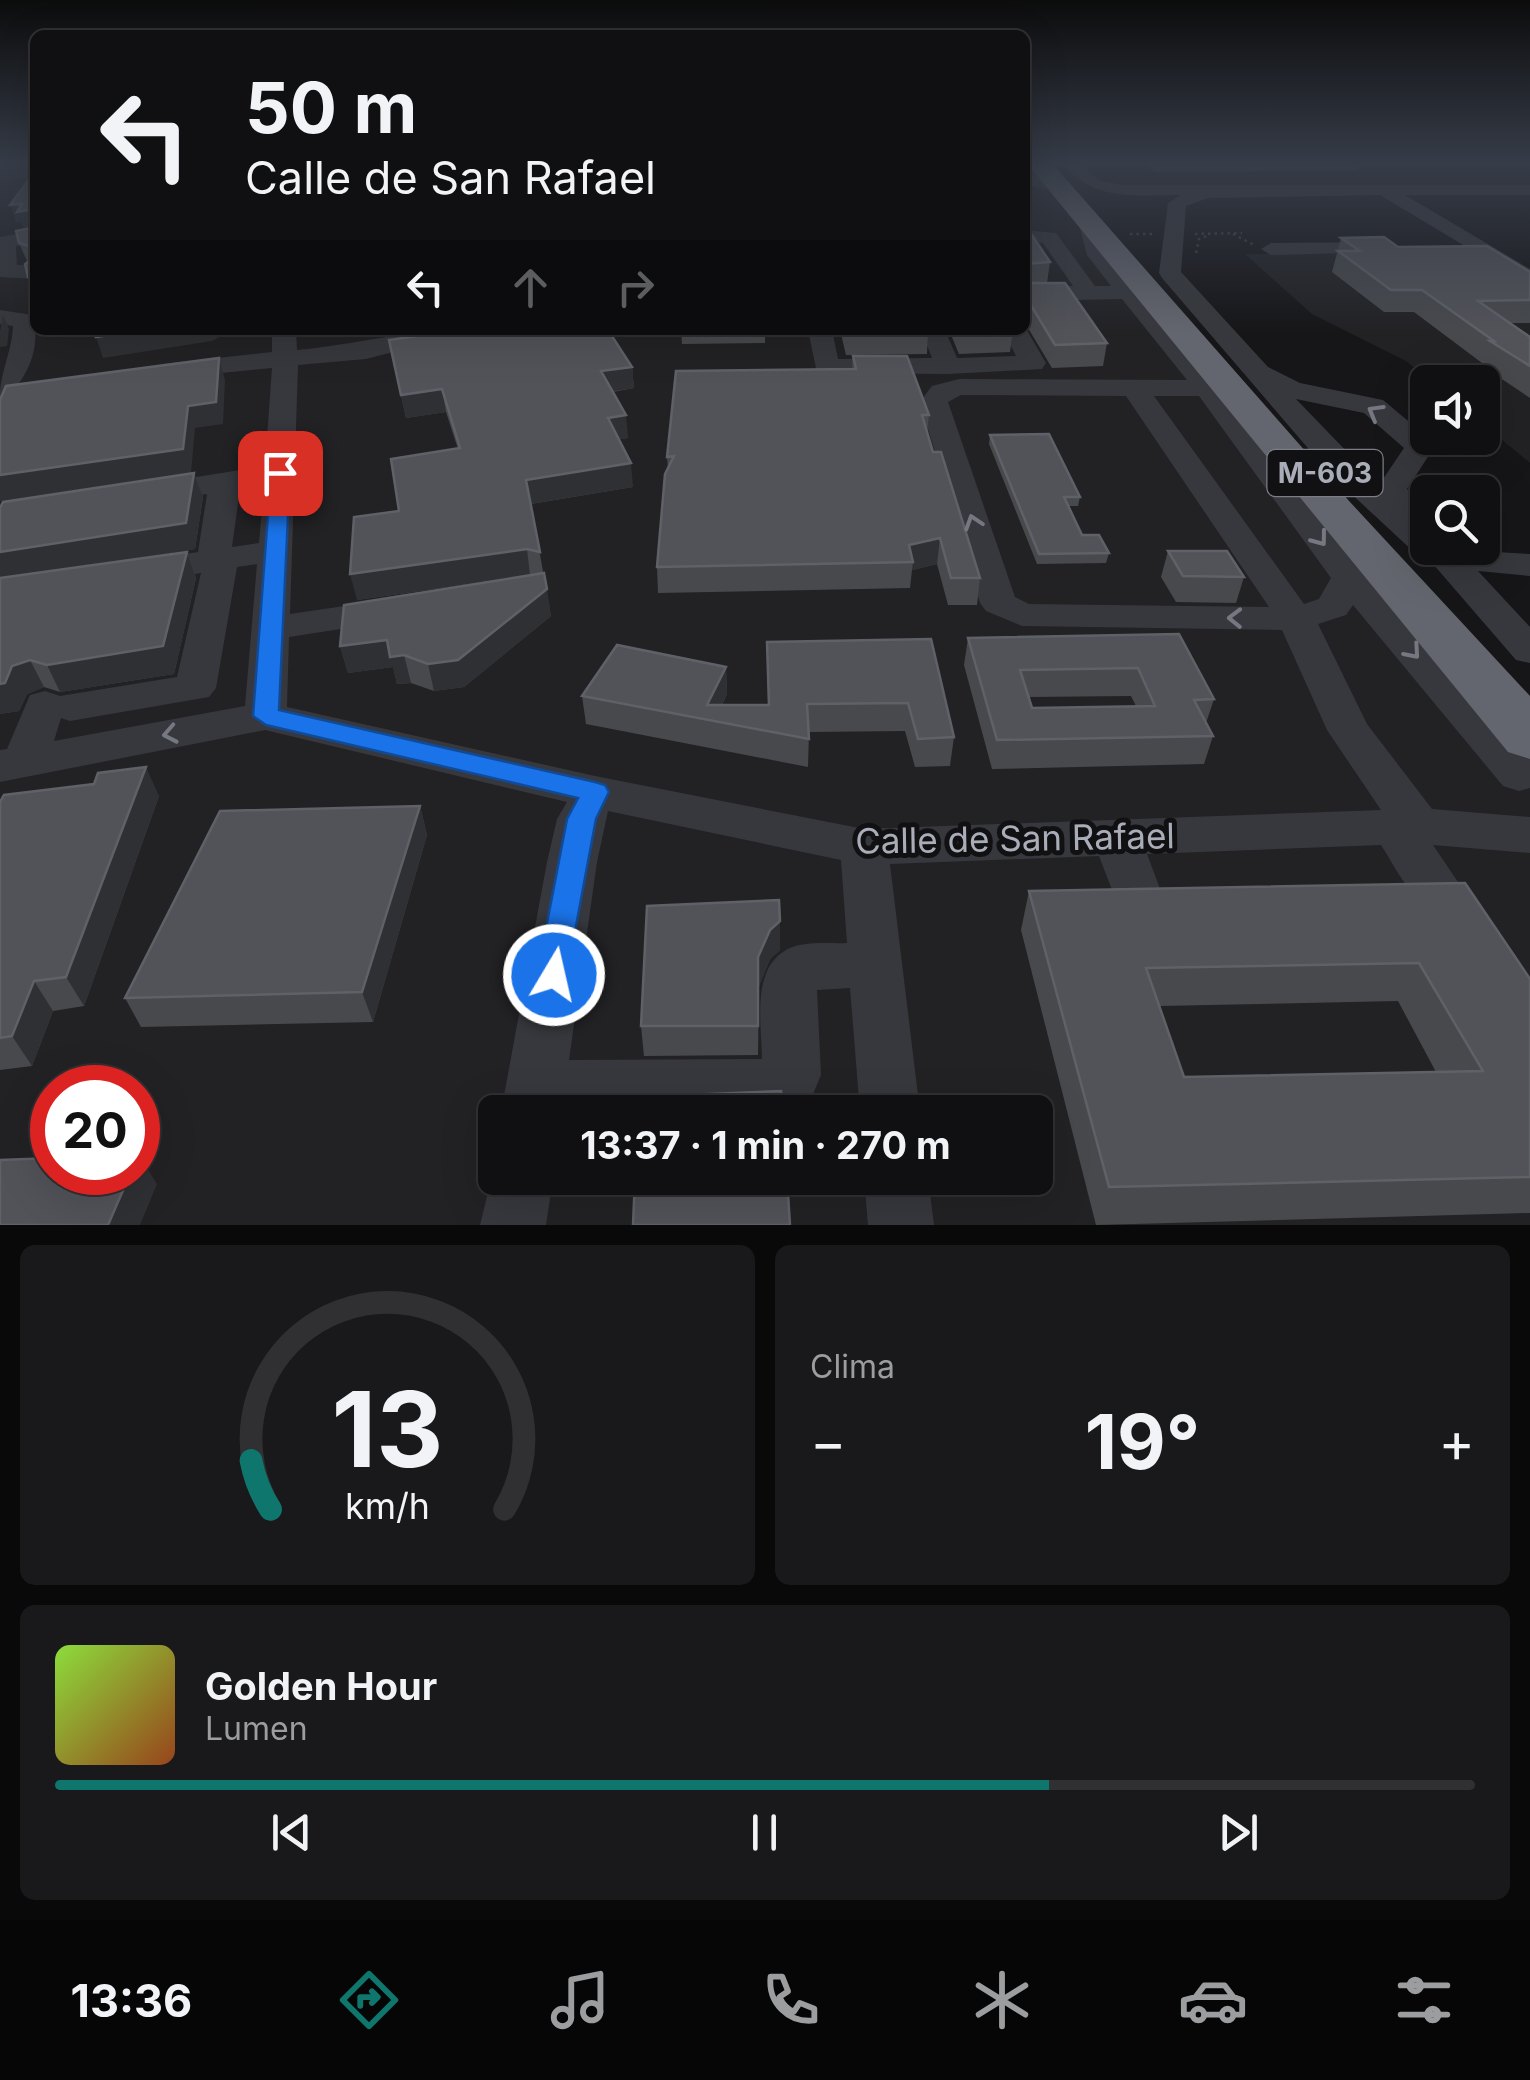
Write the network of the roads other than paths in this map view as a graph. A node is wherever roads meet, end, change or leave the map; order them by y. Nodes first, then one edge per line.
1 (1094, 219) edge
2 (1173, 219) edge
3 (1432, 219) edge
4 (1104, 229) junction
5 (1030, 236) edge
6 (30, 238) edge
7 (1440, 247) edge
8 (1478, 247) junction
9 (1403, 248) edge
10 (1271, 249) dead end
11 (30, 272) edge
12 (1170, 273) junction
13 (1530, 278) edge
14 (1130, 292) junction
15 (1090, 293) junction
16 (1030, 294) edge
17 (13, 321) edge
18 (419, 335) edge
19 (821, 335) edge
20 (935, 335) edge
21 (1018, 335) edge
22 (378, 342) edge
23 (285, 357) edge
24 (1252, 364) junction
25 (948, 366) junction
26 (139, 374) edge
27 (34, 387) edge
28 (1134, 387) junction
29 (1206, 388) junction
30 (0, 390) edge
31 (1248, 444) junction
32 (280, 473) junction
33 (225, 481) junction
34 (113, 498) edge
35 (1332, 512) junction
36 (1410, 516) edge
37 (1410, 526) edge
38 (276, 552) junction
39 (218, 555) junction
40 (1500, 559) edge
41 (1450, 565) edge
42 (1530, 565) edge
43 (104, 577) edge
44 (1350, 578) junction
45 (420, 606) edge
46 (1296, 619) junction
47 (271, 628) junction
48 (1530, 651) edge
49 (1512, 701) edge
50 (266, 716) junction
51 (1524, 756) edge
52 (12, 764) edge
53 (595, 792) junction
54 (1406, 827) junction
55 (1479, 828) junction
56 (1530, 835) edge
57 (1117, 838) junction
58 (864, 847) junction
59 (1435, 885) edge
60 (1138, 894) edge
61 (876, 964) junction
62 (534, 1095) edge
63 (619, 1095) edge
64 (888, 1095) edge
65 (518, 1195) edge
66 (897, 1195) edge
67 (513, 1225) edge
68 (900, 1225) edge

1 - 4 highway, M-603
2 - 12 street
3 - 8 street
4 - 12 highway
4 - 14 street
4 - 35 highway, M-603
4 - 49 highway, M-603
5 - 15 street
6 - 11 street
7 - 8 street
8 - 13 street
9 - 10 street
12 - 24 street
14 - 15 street
14 - 29 street
15 - 16 street
17 - 30 street
18 - 22 street
19 - 25 street
20 - 25 street
21 - 25 street
22 - 23 street
23 - 26 street
23 - 32 street
36 -> 24 street
24 - 37 street
27 - 30 street
28 - 29 street
28 - 46 street
46 -> 28 street
29 - 31 street
31 - 35 street
31 -> 44 street
32 - 33 street
32 - 38 street
33 - 34 street
33 - 39 street
35 - 49 highway, M-603
38 - 39 street
38 - 47 street
39 - 43 street
39 - 52 street
40 - 42 street
41 - 48 street
44 - 46 street
44 -> 51 street
45 - 47 street
46 - 54 street
47 - 50 street
49 - 51 highway, M-603
50 -> 52 street
50 - 53 street, Calle de San Rafael
51 - 55 street
53 - 58 street, Calle de San Rafael
53 - 62 street
54 - 55 street, Calle de San Rafael
54 - 57 street, Calle de San Rafael
54 - 59 street
55 - 56 street, Calle de San Rafael
57 - 58 street, Calle de San Rafael
57 - 60 street
58 - 61 street
61 - 63 street
61 - 64 street
65 - 67 street
66 - 68 street

